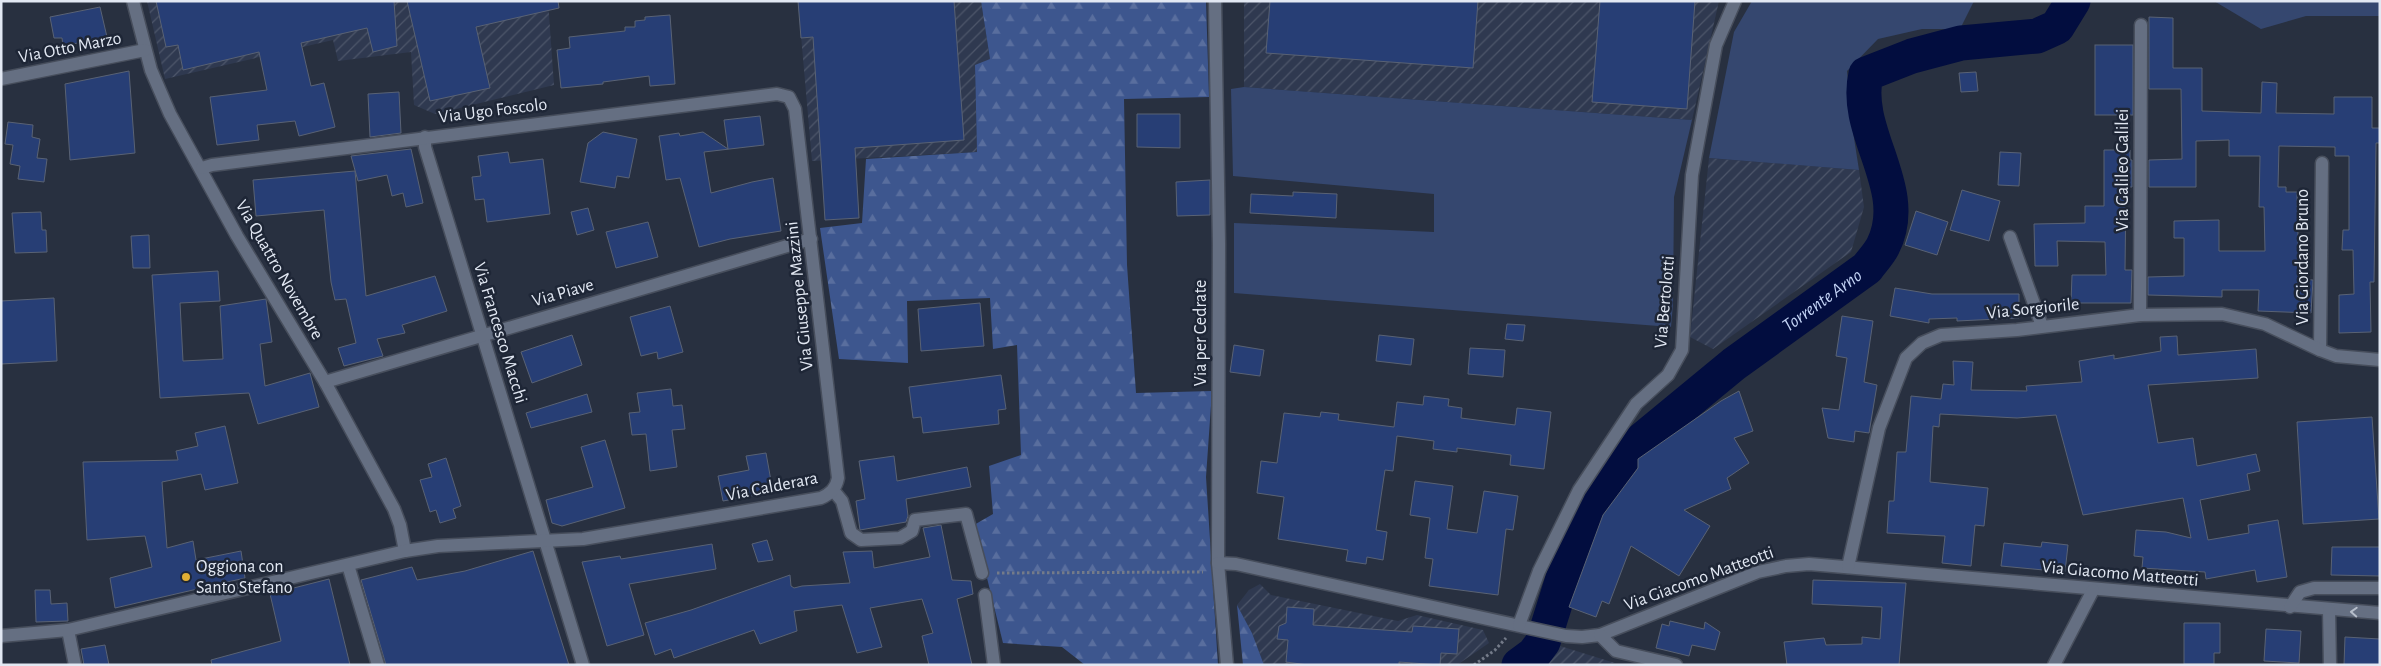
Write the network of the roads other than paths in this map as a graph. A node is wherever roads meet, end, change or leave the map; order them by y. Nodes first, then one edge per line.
1 (133, 1) edge
2 (1215, 1) edge
3 (1736, 1) edge
4 (2141, 25) dead end
5 (145, 50) junction
6 (1, 79) edge
7 (789, 97) joint
8 (425, 137) junction
9 (2322, 163) dead end
10 (202, 168) junction
11 (2010, 237) dead end
12 (812, 239) junction
13 (2140, 315) junction
14 (2042, 326) junction
15 (482, 336) junction
16 (2320, 350) junction
17 (2380, 360) edge
18 (325, 382) junction
19 (833, 490) junction
20 (545, 540) junction
21 (404, 551) junction
22 (348, 564) junction
23 (1218, 567) junction
24 (1848, 567) junction
25 (982, 573) road end
26 (2380, 588) edge
27 (2093, 590) junction
28 (985, 595) dead end
29 (2290, 607) junction
30 (2329, 610) junction
31 (2380, 613) edge
32 (1524, 626) junction
33 (68, 630) junction
34 (1600, 634) junction
35 (1, 636) edge
36 (74, 665) edge
37 (378, 665) edge
38 (583, 665) edge
39 (994, 665) edge
40 (1226, 665) edge
41 (1676, 665) edge
42 (2054, 665) edge
43 (2330, 665) edge

1 - 5 street, Via Quattro Novembre
2 - 23 street, Via per Cedrate
3 - 32 street, Via Bertolotti
4 - 13 street, Via Galileo Galilei
5 - 6 street, Via Otto Marzo
5 - 10 street, Via Quattro Novembre
7 - 8 street, Via Ugo Foscolo
7 - 12 street, Via Giuseppe Mazzini
8 - 10 street, Via Ugo Foscolo
8 - 15 street, Via Francesco Macchi
9 - 16 street, Via Giordano Bruno
10 - 18 street, Via Quattro Novembre
11 - 14 street
12 - 15 street, Via Piave
12 - 19 street, Via Giuseppe Mazzini
13 - 14 street, Via Sorgiorile
13 - 16 street, Via Sorgiorile
14 - 24 street, Via Sorgiorile
15 - 18 street, Via Piave
15 - 20 street, Via Francesco Macchi
16 - 17 street, Via Sorgiorile
18 - 21 street, Via Quattro Novembre
19 - 20 street, Via Calderara
19 - 25 street, Via Calderara
20 - 21 street
20 - 38 street, Via Francesco Macchi
21 - 22 street
22 - 33 street
22 - 37 street
23 - 32 street, Via Giacomo Matteotti
23 - 40 street, Via per Cedrate
24 - 27 street, Via Giacomo Matteotti
24 - 34 street, Via Giacomo Matteotti
26 - 29 street
27 - 29 street, Via Giacomo Matteotti
27 - 42 street
28 - 39 street
29 - 30 street, Via Giacomo Matteotti
31 -> 30 street, Via Giacomo Matteotti
30 - 43 street
32 - 34 street, Via Giacomo Matteotti
33 - 35 street
33 - 36 street
34 - 41 street

